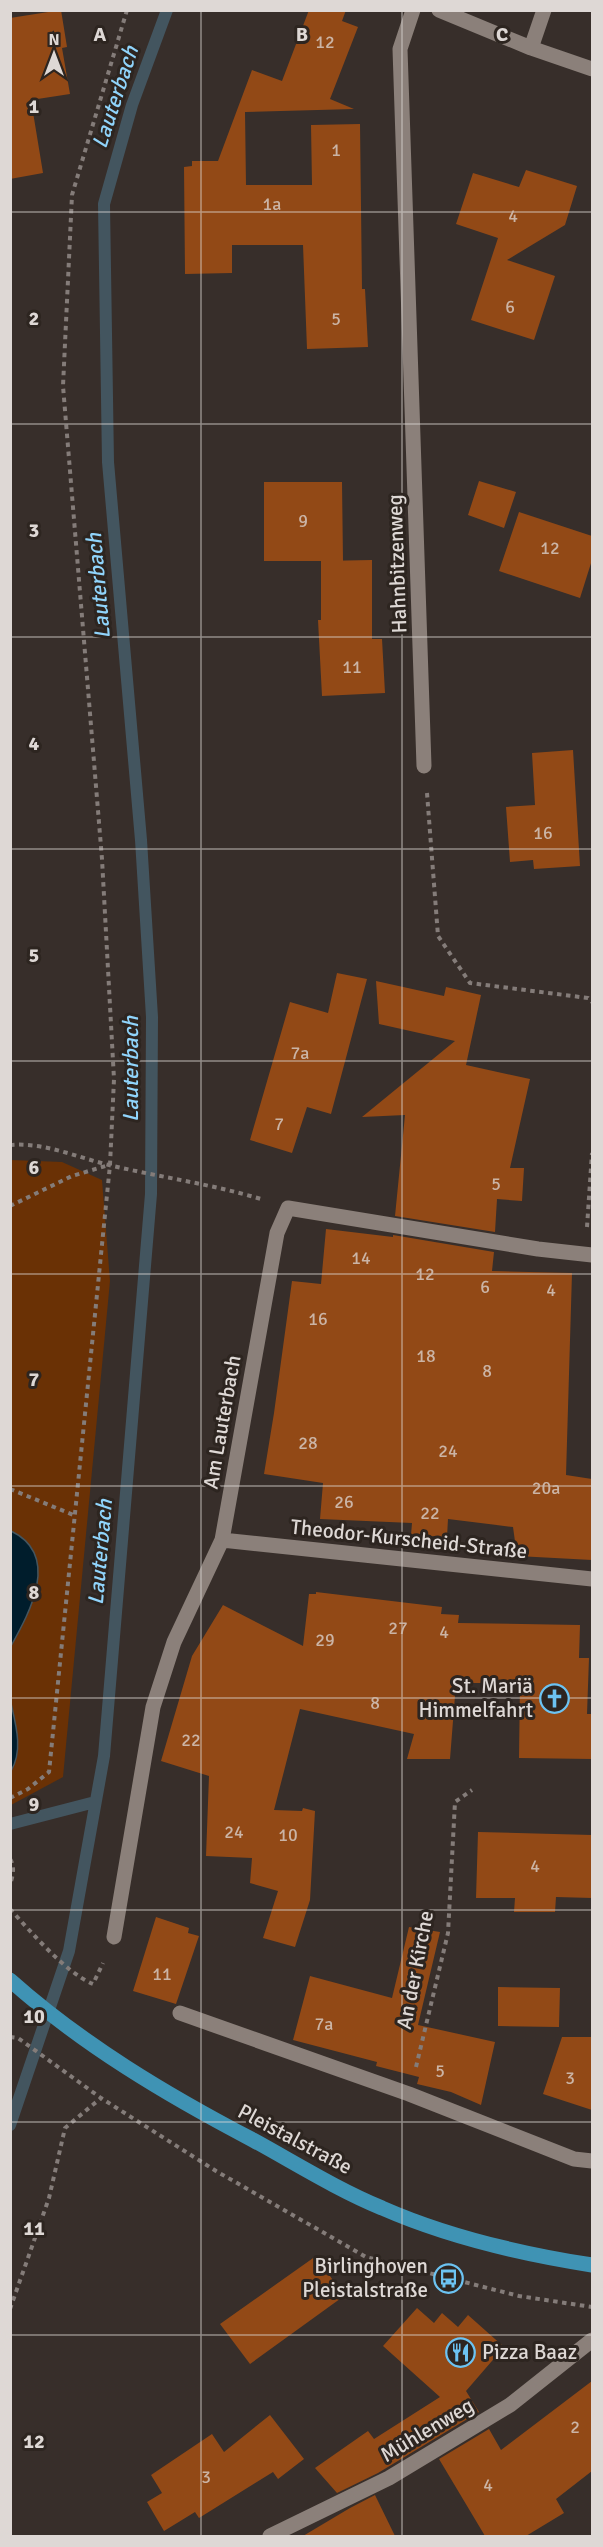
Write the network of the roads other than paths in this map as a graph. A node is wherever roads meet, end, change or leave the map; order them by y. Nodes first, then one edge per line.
1 (413, 10) edge
2 (439, 10) edge
3 (544, 10) edge
4 (531, 48) junction
5 (592, 69) edge
6 (424, 766) road end
7 (589, 1255) edge
8 (222, 1540) junction
9 (592, 1579) edge
10 (114, 1937) dead end
11 (10, 1980) edge
12 (180, 2013) dead end
13 (592, 2161) edge
14 (592, 2265) edge
15 (592, 2340) edge
16 (270, 2536) edge

1 - 6 street, Hahnbitzenweg
2 - 4 street
3 - 4 street
4 - 5 street
7 - 8 street, Am Lauterbach
8 - 9 street, Theodor-Kurscheid-Straße
8 - 10 street, Am Lauterbach
11 - 14 main road, Pleistalstraße
12 - 13 street
15 - 16 street, Mühlenweg

